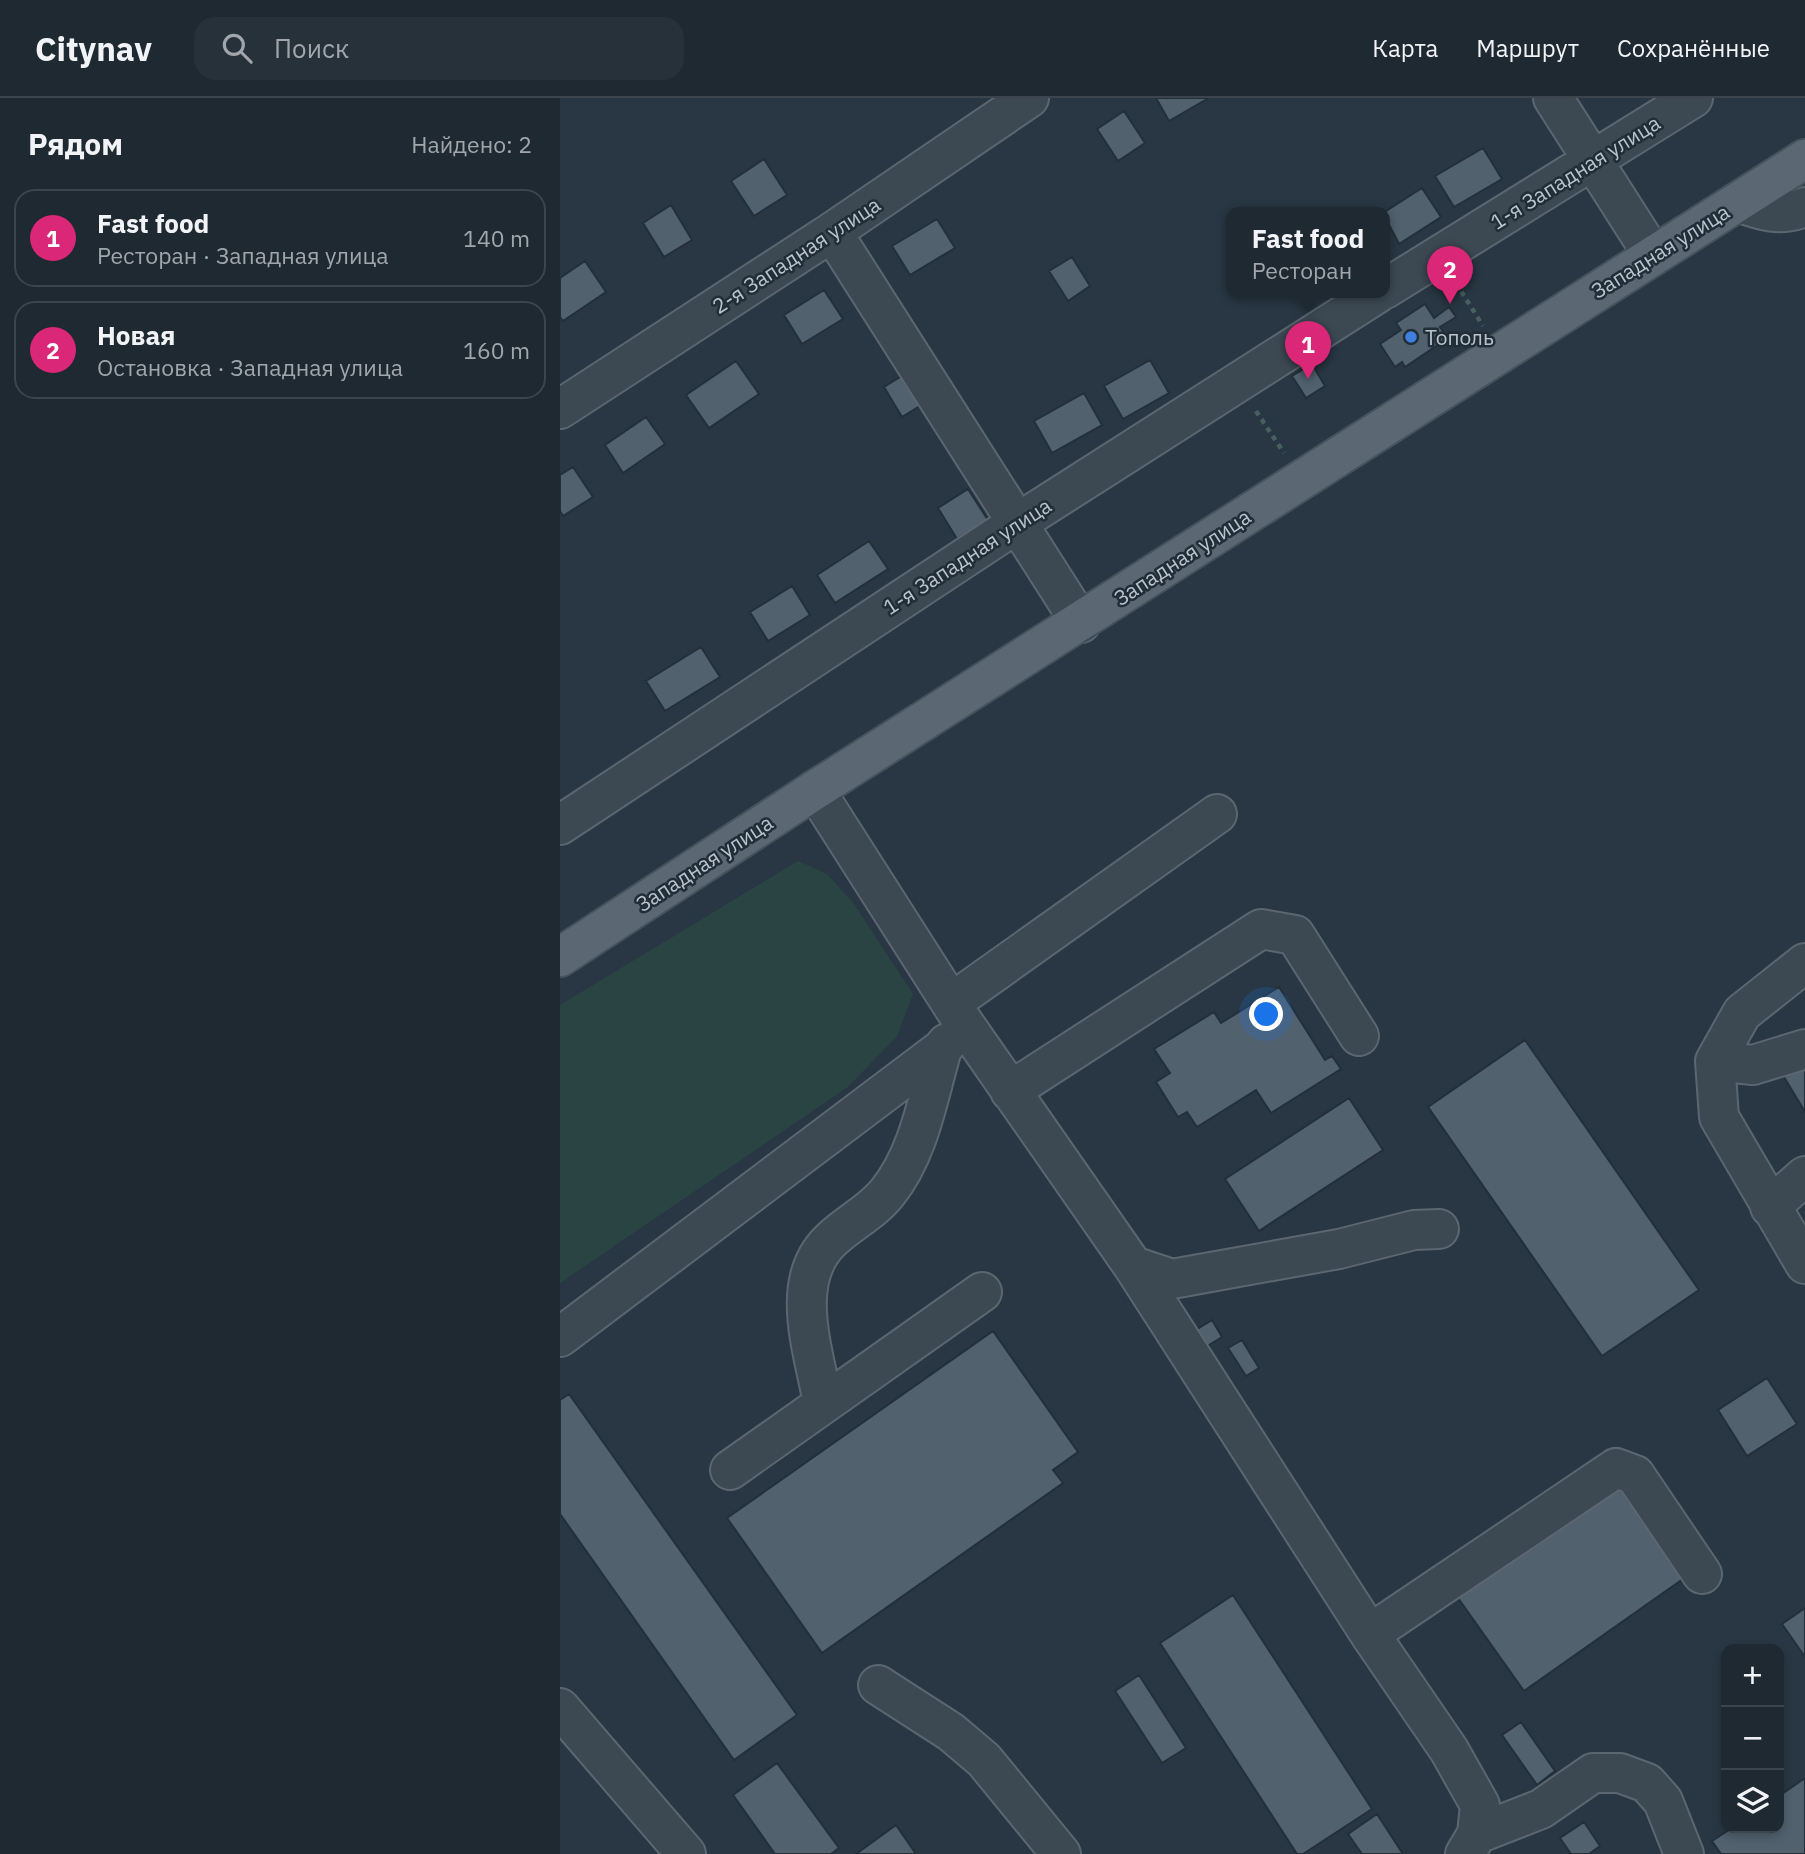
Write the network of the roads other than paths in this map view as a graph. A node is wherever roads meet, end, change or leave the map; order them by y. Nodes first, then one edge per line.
1 (1029, 98) edge
2 (1553, 98) edge
3 (1693, 98) edge
4 (1805, 159) edge
5 (1593, 161) junction
6 (1738, 201) junction
7 (1805, 207) edge
8 (832, 232) junction
9 (1653, 255) junction
10 (1390, 286) edge
11 (1370, 298) edge
12 (560, 409) edge
13 (1016, 524) junction
14 (1081, 623) junction
15 (815, 790) junction
16 (1217, 814) dead end
17 (560, 825) edge
18 (560, 957) edge
19 (1805, 963) edge
20 (952, 1025) junction
21 (1359, 1036) dead end
22 (1805, 1049) edge
23 (1715, 1061) junction
24 (1010, 1091) junction
25 (1805, 1175) edge
26 (1770, 1207) junction
27 (1438, 1228) dead end
28 (1805, 1264) edge
29 (1133, 1266) junction
30 (982, 1292) dead end
31 (560, 1337) edge
32 (823, 1403) junction
33 (730, 1471) dead end
34 (1702, 1574) dead end
35 (1371, 1636) junction
36 (878, 1685) dead end
37 (560, 1708) edge
38 (1477, 1847) edge
39 (685, 1854) edge
40 (1061, 1854) edge
41 (1684, 1854) edge

1 - 8 street, 2-я Западная улица
2 - 5 street
3 - 5 street, 1-я Западная улица
4 - 6 main road, Западная улица
5 - 9 street
5 - 10 street, 1-я Западная улица
6 - 7 street
6 - 9 main road, Западная улица
8 - 12 street, 2-я Западная улица
8 - 13 street
9 - 14 main road, Западная улица
11 - 13 street, 1-я Западная улица
13 - 14 street
13 - 17 street, 1-я Западная улица
14 - 15 main road, Западная улица
15 - 18 main road, Западная улица
15 - 20 street
16 - 20 street
19 - 23 street
20 - 24 street
20 - 31 street
20 - 32 street
21 - 24 street
22 - 23 street
23 - 26 street
24 - 29 street
25 - 26 street
26 - 28 street
27 - 29 street
29 - 35 street
30 - 32 street
32 - 33 street
34 - 35 street
35 - 38 street
36 - 40 street
37 - 39 street
38 - 41 street

